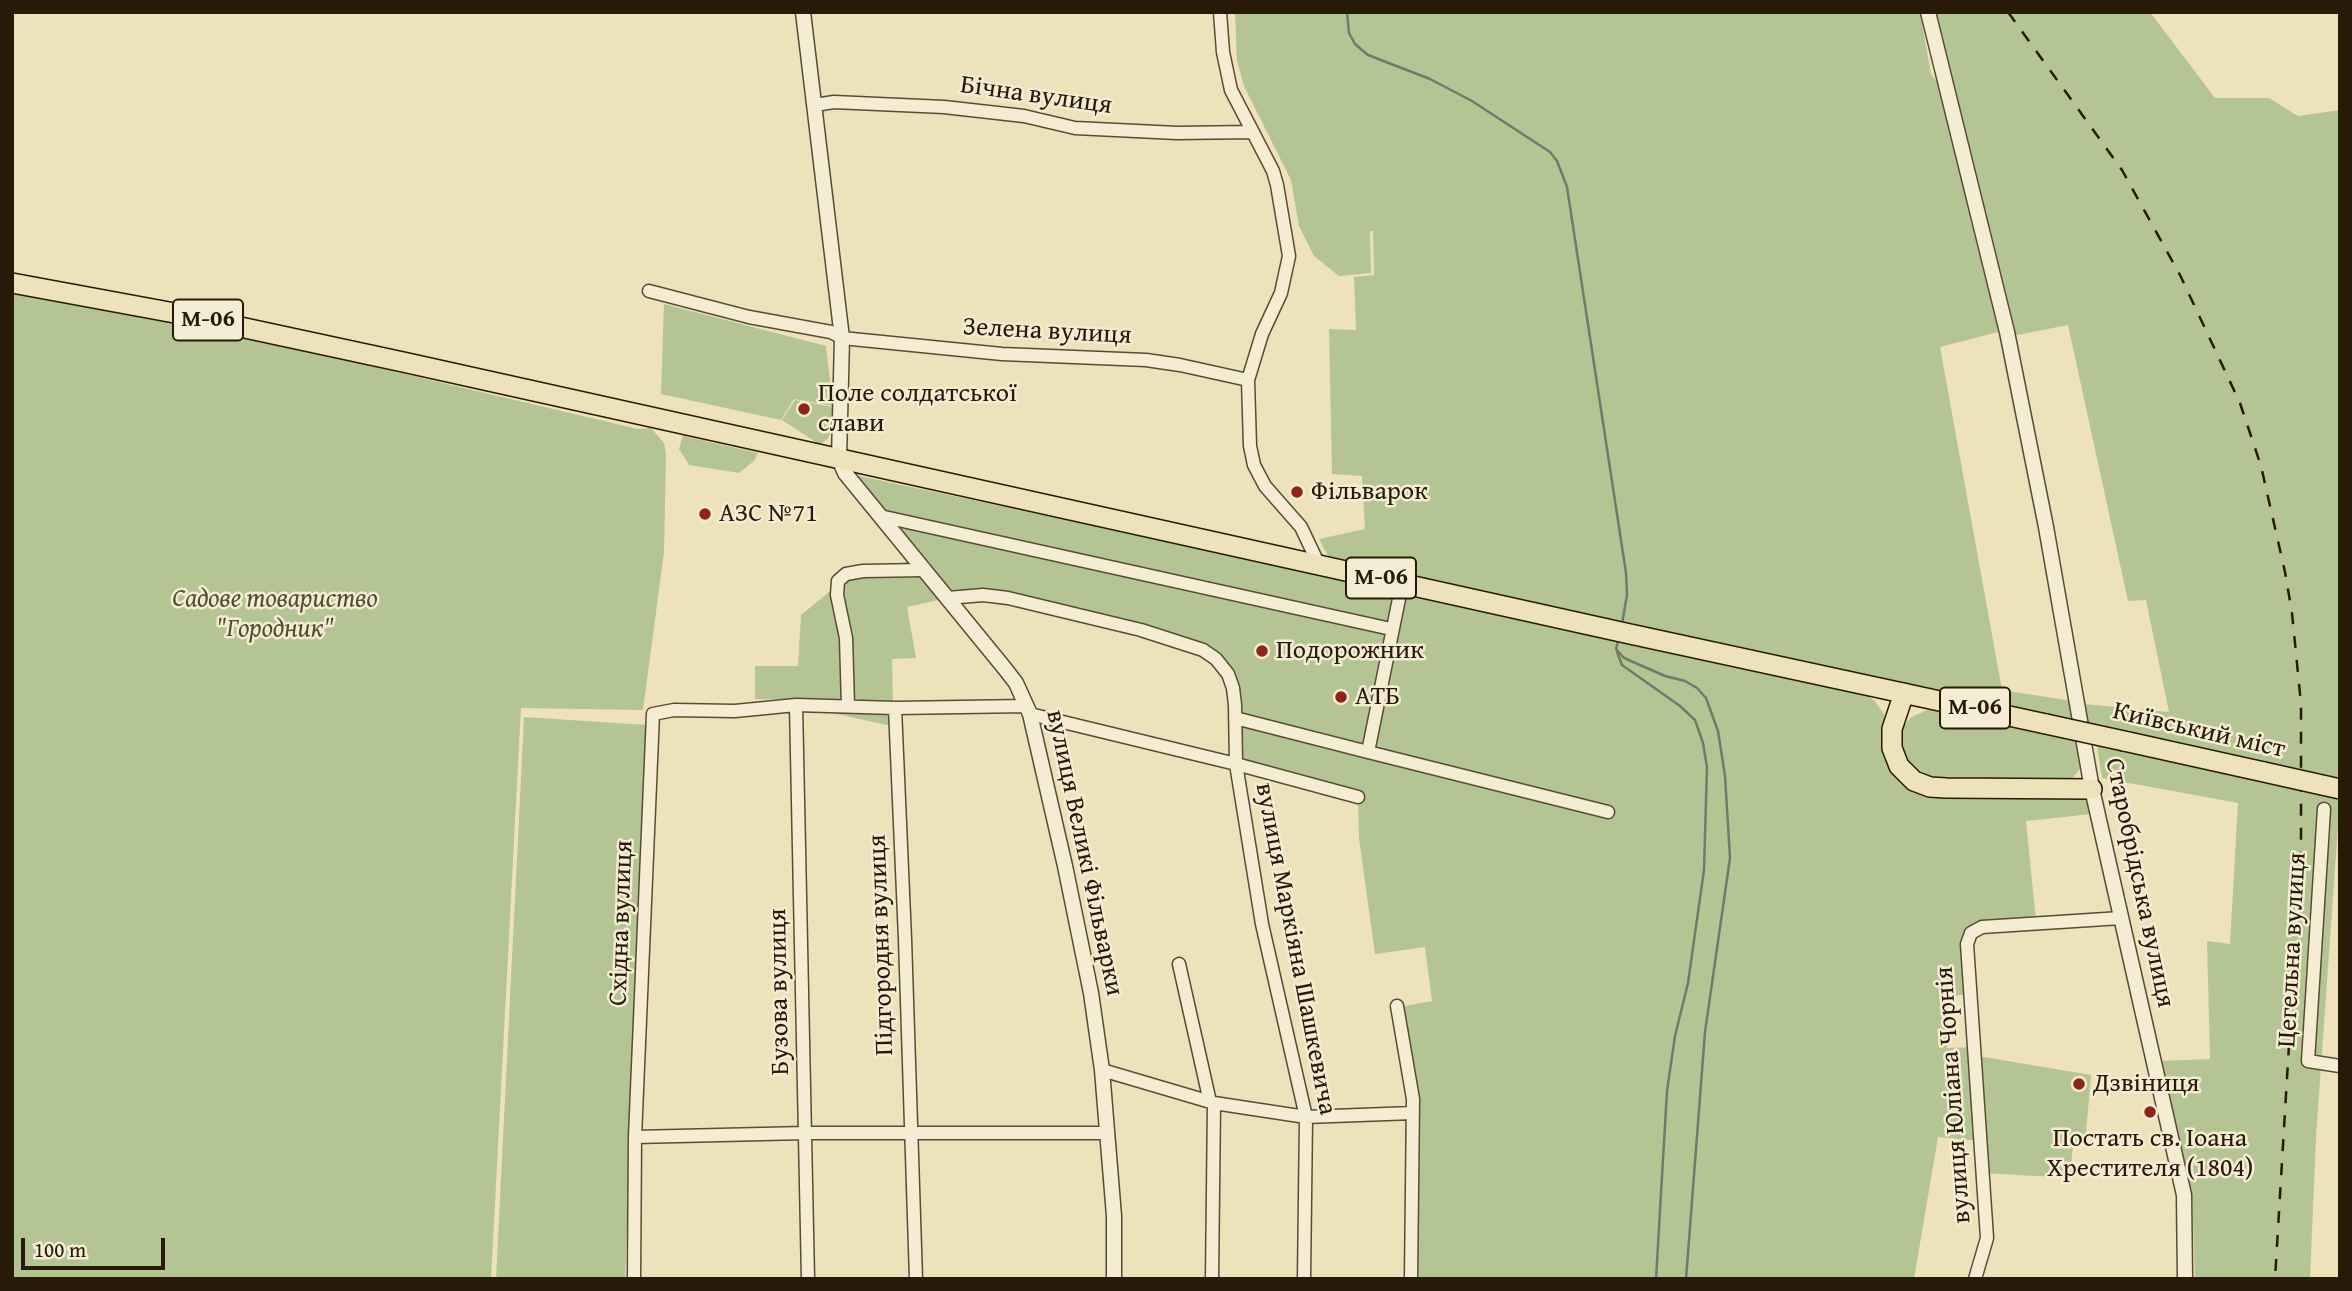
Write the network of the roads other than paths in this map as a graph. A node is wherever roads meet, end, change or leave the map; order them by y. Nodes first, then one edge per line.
1 (803, 12) edge
2 (1220, 12) edge
3 (1928, 12) edge
4 (815, 105) junction
5 (1251, 132) junction
6 (12, 283) edge
7 (649, 291) dead end
8 (842, 338) junction
9 (1248, 380) junction
10 (839, 459) junction
11 (880, 516) junction
12 (1319, 565) junction
13 (924, 570) junction
14 (1402, 581) junction
15 (948, 598) junction
16 (1391, 629) junction
17 (1904, 693) junction
18 (796, 705) junction
19 (848, 706) junction
20 (895, 708) junction
21 (1028, 710) junction
22 (1235, 718) junction
23 (1368, 752) junction
24 (1236, 764) junction
25 (2092, 789) junction
26 (2340, 789) edge
27 (1358, 797) dead end
28 (2324, 809) dead end
29 (1608, 811) dead end
30 (2121, 918) junction
31 (1179, 964) dead end
32 (1397, 1006) dead end
33 (2340, 1066) edge
34 (1102, 1070) junction
35 (1212, 1102) junction
36 (1413, 1113) junction
37 (1306, 1117) junction
38 (805, 1133) junction
39 (912, 1133) junction
40 (1106, 1133) junction
41 (635, 1137) junction
42 (634, 1279) edge
43 (808, 1279) edge
44 (915, 1279) edge
45 (1114, 1279) edge
46 (1212, 1279) edge
47 (1304, 1279) edge
48 (1411, 1279) edge
49 (1975, 1279) edge
50 (2186, 1279) edge

1 - 4 street
2 - 5 street
3 - 25 street, Старобрідська вулиця
4 - 5 street, Бічна вулиця
4 - 8 street
5 - 9 street
6 - 10 highway, М-06
7 - 8 street, Зелена вулиця
8 - 9 street, Зелена вулиця
8 - 10 street
9 - 12 street
10 - 11 street, вулиця Великі Фільварки
10 - 12 highway, М-06
11 - 13 street, вулиця Великі Фільварки
11 - 16 street
12 - 14 highway, М-06
13 - 15 street, вулиця Великі Фільварки
13 - 19 street
14 - 16 street
14 - 17 highway, М-06
15 - 21 street, вулиця Великі Фільварки
15 - 22 street, вулиця Маркіяна Шашкевича
16 - 23 street
17 - 25 highway
17 - 26 highway, Київський міст / М-06, bridge
18 - 19 street
18 - 38 street, Бузова вулиця
18 - 41 street, Східна вулиця
19 - 20 street
20 - 21 street
20 - 39 street, Підгородня вулиця
21 - 24 street
21 - 34 street, вулиця Великі Фільварки
22 - 23 street
22 - 24 street, вулиця Маркіяна Шашкевича
23 - 29 street
24 - 27 street
24 - 37 street, вулиця Маркіяна Шашкевича
25 - 30 street, Старобрідська вулиця
28 - 33 street, Цегельна вулиця
30 - 49 street, вулиця Юліана Чорнія
30 - 50 street, Старобрідська вулиця
31 - 35 street
32 - 36 street
34 - 35 street
34 - 40 street, вулиця Великі Фільварки
35 - 37 street
35 - 46 street
36 - 37 street
36 - 48 street
37 - 47 street, вулиця Маркіяна Шашкевича
38 - 39 street
38 - 41 street
38 - 43 street, Бузова вулиця
39 - 40 street
39 - 44 street, Підгородня вулиця
40 - 45 street, вулиця Великі Фільварки
41 - 42 street, Східна вулиця

